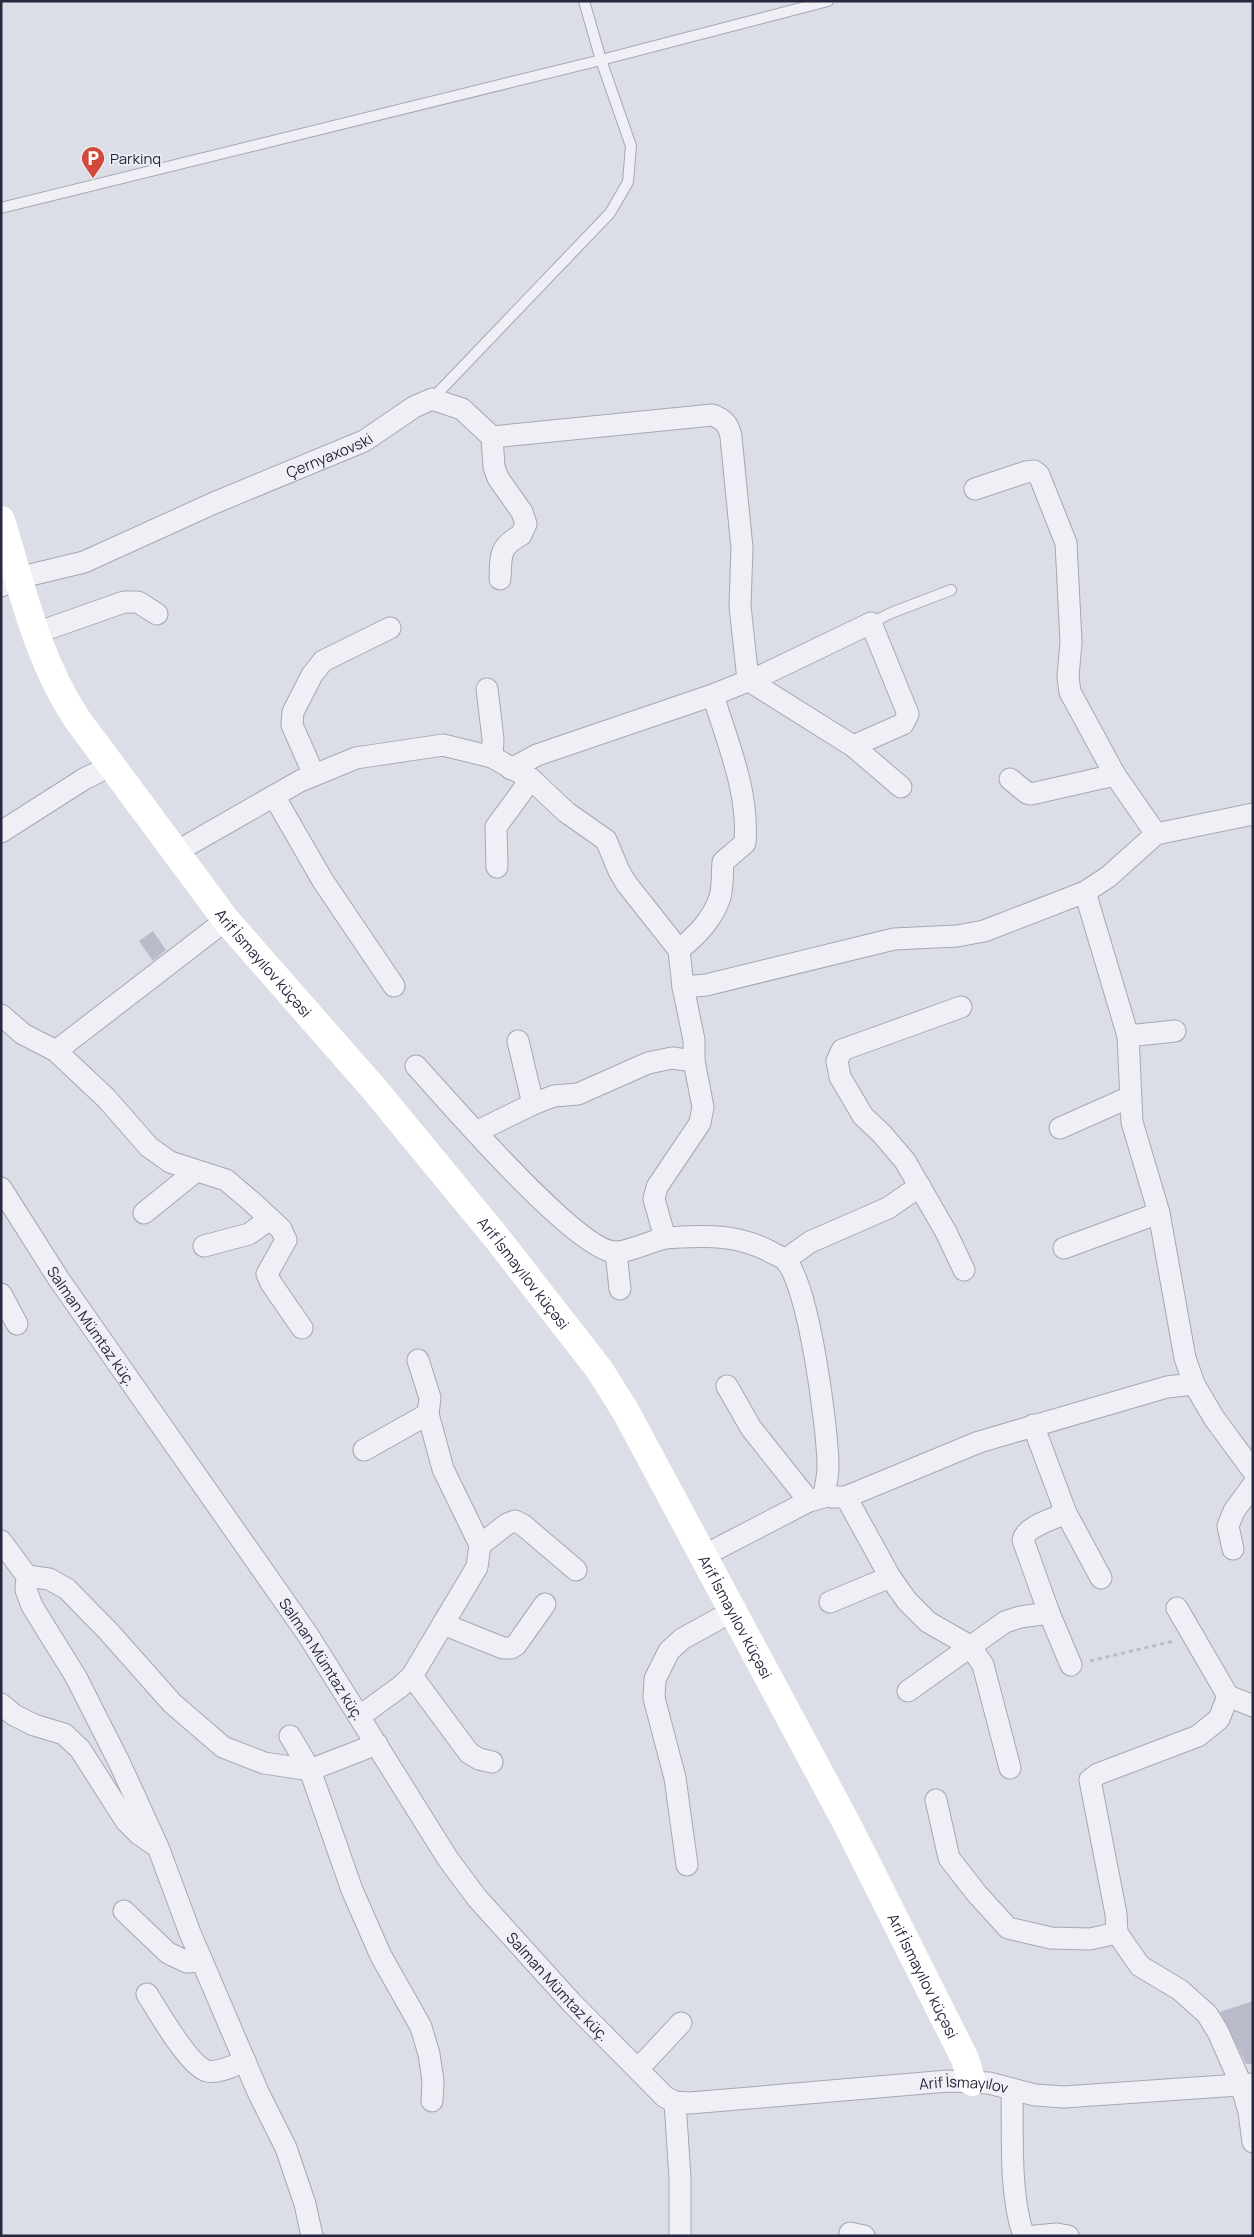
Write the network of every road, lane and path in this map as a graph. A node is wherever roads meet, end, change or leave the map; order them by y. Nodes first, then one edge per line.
1 (584, 1) edge
2 (828, 1) edge
3 (601, 60) junction
4 (1, 208) edge
5 (432, 399) junction
6 (492, 437) junction
7 (975, 488) dead end
8 (1, 520) edge
9 (500, 579) dead end
10 (10, 582) edge
11 (951, 590) dead end
12 (157, 614) dead end
13 (871, 623) junction
14 (390, 628) dead end
15 (36, 633) junction
16 (748, 680) junction
17 (487, 689) dead end
18 (713, 696) junction
19 (854, 746) junction
20 (492, 757) junction
21 (112, 765) junction
22 (511, 769) junction
23 (314, 775) junction
24 (1115, 775) junction
25 (1010, 779) dead end
26 (531, 780) junction
27 (902, 787) dead end
28 (274, 796) junction
29 (1253, 814) edge
30 (1, 832) edge
31 (1156, 834) junction
32 (176, 852) junction
33 (496, 867) dead end
34 (1085, 892) junction
35 (226, 920) junction
36 (679, 950) junction
37 (394, 986) dead end
38 (683, 987) junction
39 (961, 1007) dead end
40 (1, 1015) edge
41 (1175, 1031) dead end
42 (1128, 1036) junction
43 (518, 1041) dead end
44 (56, 1051) junction
45 (694, 1061) junction
46 (416, 1066) dead end
47 (1130, 1096) junction
48 (533, 1104) junction
49 (1060, 1128) dead end
50 (476, 1132) junction
51 (196, 1171) junction
52 (920, 1186) junction
53 (2, 1191) edge
54 (144, 1213) dead end
55 (1159, 1213) junction
56 (270, 1219) junction
57 (665, 1238) junction
58 (204, 1246) dead end
59 (1064, 1248) dead end
60 (616, 1252) junction
61 (785, 1260) junction
62 (964, 1270) dead end
63 (620, 1289) dead end
64 (1, 1294) edge
65 (17, 1324) dead end
66 (302, 1328) dead end
67 (418, 1360) dead end
68 (1194, 1384) junction
69 (727, 1386) dead end
70 (428, 1414) junction
71 (1033, 1425) junction
72 (364, 1450) dead end
73 (1253, 1471) edge
74 (1253, 1484) edge
75 (846, 1497) junction
76 (816, 1499) junction
77 (1066, 1513) junction
78 (1, 1541) edge
79 (480, 1545) junction
80 (1233, 1549) dead end
81 (703, 1556) junction
82 (576, 1570) dead end
83 (27, 1576) junction
84 (890, 1577) junction
85 (1101, 1578) dead end
86 (830, 1602) dead end
87 (546, 1604) dead end
88 (1177, 1608) dead end
89 (733, 1611) junction
90 (1049, 1613) junction
91 (443, 1624) junction
92 (1194, 1637) junction
93 (970, 1646) junction
94 (1071, 1665) joint
95 (412, 1676) junction
96 (908, 1691) dead end
97 (1228, 1696) junction
98 (1, 1704) edge
99 (1253, 1706) edge
100 (360, 1716) junction
101 (290, 1736) dead end
102 (377, 1744) junction
103 (492, 1762) dead end
104 (1010, 1768) dead end
105 (310, 1770) junction
106 (936, 1800) dead end
107 (158, 1847) junction
108 (687, 1865) dead end
109 (124, 1912) dead end
110 (1117, 1933) junction
111 (202, 1961) junction
112 (146, 1994) dead end
113 (681, 2023) dead end
114 (245, 2062) junction
115 (638, 2068) junction
116 (972, 2082) junction
117 (1247, 2084) edge
118 (1012, 2089) junction
119 (432, 2101) dead end
120 (675, 2102) junction
121 (1253, 2142) edge
122 (312, 2236) edge
123 (680, 2236) edge
124 (1024, 2236) edge
125 (1035, 2236) edge
126 (1068, 2236) edge

1 - 3 lane
2 - 3 lane
3 - 4 lane
3 - 5 lane
5 - 6 street
5 - 10 street, Çernyaxovski
6 - 9 street
6 - 16 street
7 - 24 street
8 - 10 street, Arif İsmayılov küçəsi
10 - 15 street, Arif İsmayılov küçəsi
11 - 13 lane
12 - 15 street
13 - 16 street
13 - 19 street
14 - 23 street
15 - 21 street, Arif İsmayılov küçəsi
16 - 18 street
16 - 19 street
17 - 20 street
18 - 22 street
18 - 36 street
19 - 27 street
20 - 22 street
20 - 23 street
21 - 30 street
21 - 32 street, Arif İsmayılov küçəsi
22 - 26 street
23 - 28 street
24 - 25 street
24 - 31 street
26 - 33 street
26 - 36 street
28 - 32 street
28 - 37 street
29 - 31 street
31 - 34 street
32 - 35 street, Arif İsmayılov küçəsi
34 - 38 street
34 - 42 street
35 - 44 street
35 - 81 street, Arif İsmayılov küçəsi
36 - 38 street
38 - 45 street
39 - 52 street
40 - 44 street
41 - 42 street
42 - 47 street
43 - 48 street
44 - 51 street
45 - 48 street
45 - 57 street
46 - 50 street
47 - 49 street
47 - 55 street
48 - 50 street
50 - 60 street
51 - 54 street
51 - 56 street
52 - 61 street
52 - 62 street
53 - 100 street, Salman Mümtaz küç.
55 - 59 street
55 - 68 street
56 - 58 street
56 - 66 street
57 - 60 street
57 - 61 street
60 - 63 street
61 - 76 street
64 - 65 street
67 - 70 street
68 - 71 street
68 - 73 street
69 - 76 street
70 - 72 street
70 - 79 street
71 - 75 street
71 - 77 street
74 - 80 street
75 - 76 street
75 - 84 street
76 - 81 street
77 - 85 street
77 - 90 street
78 - 83 street
79 - 82 street
79 - 91 street
81 - 89 street, Arif İsmayılov küçəsi
83 - 105 street
83 - 107 street
84 - 86 street
84 - 93 street
87 - 91 street
88 - 92 street
89 - 108 street
89 - 116 street, Arif İsmayılov küçəsi
90 - 93 street
90 - 94 street
91 - 95 street
92 - 94 path
92 - 97 street
93 - 96 street
93 - 104 street
95 - 100 street
95 - 103 street
97 - 99 street
97 - 110 street
98 - 107 street
100 - 102 street, Salman Mümtaz küç.
101 - 105 street
102 - 105 street
102 - 115 street, Salman Mümtaz küç.
105 - 119 street
106 - 110 street
107 - 111 street
109 - 111 street
110 - 117 street
111 - 114 street
112 - 114 street
113 - 115 street
114 - 122 street
115 - 120 street, Salman Mümtaz küç.
116 - 118 street, Arif İsmayılov
116 - 120 street, Arif İsmayılov
117 - 118 street, Arif İsmayılov
117 - 121 street
118 - 124 street
120 - 123 street
125 - 126 street

